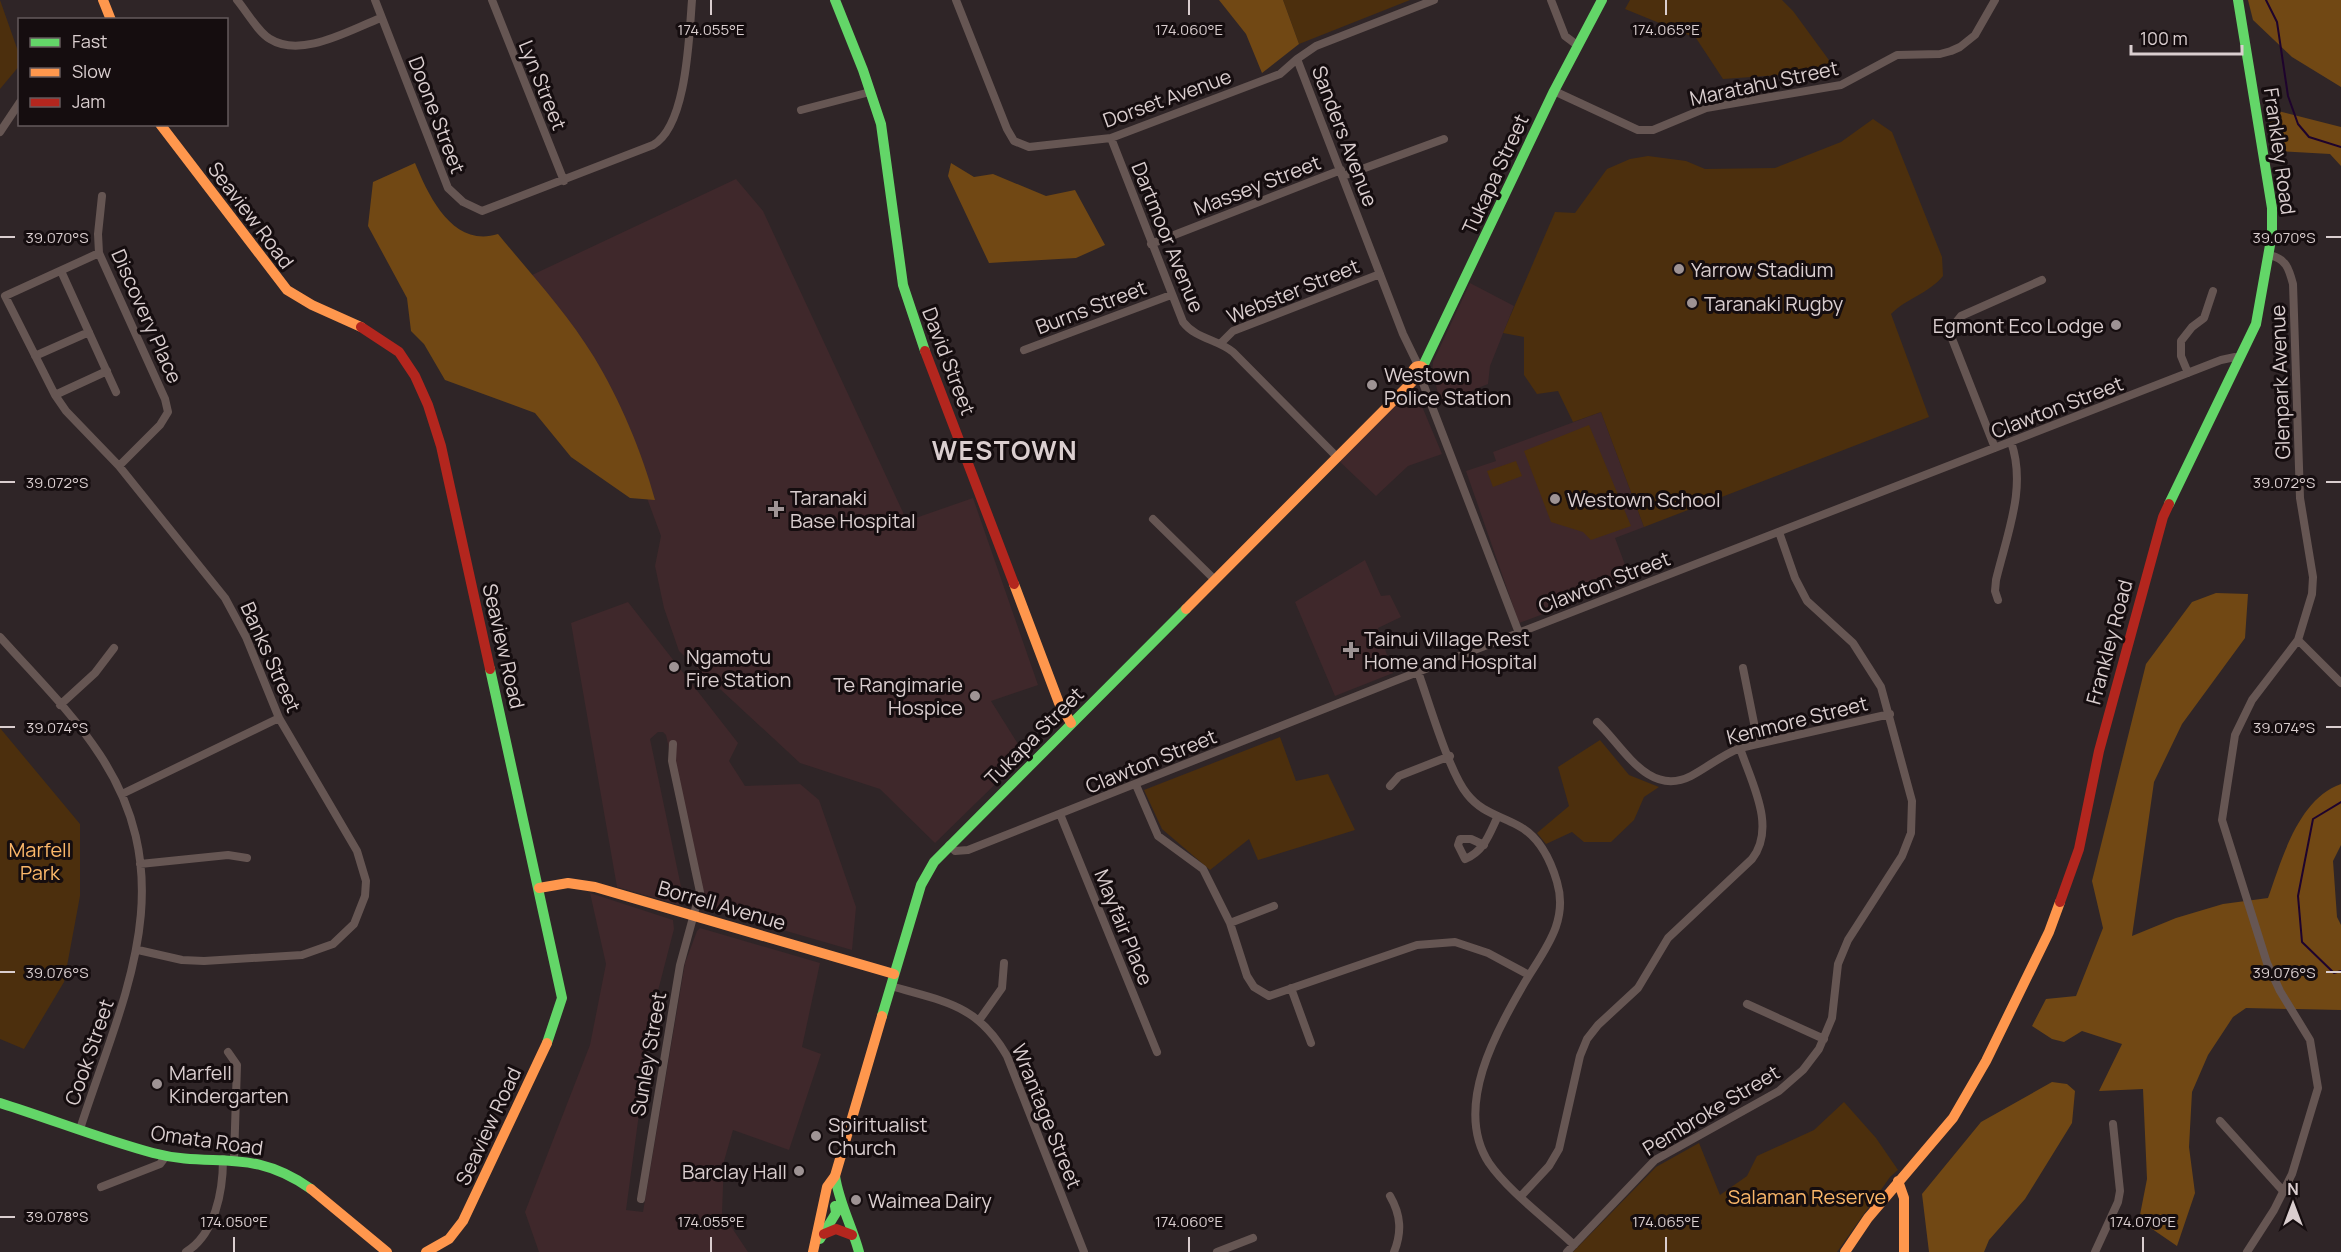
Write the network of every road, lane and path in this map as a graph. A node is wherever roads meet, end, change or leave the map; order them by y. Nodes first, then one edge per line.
1 (103, 0) edge
2 (237, 0) edge
3 (375, 0) edge
4 (492, 0) edge
5 (692, 0) edge
6 (835, 0) edge
7 (956, 0) edge
8 (1434, 0) edge
9 (1551, 0) edge
10 (1602, 0) edge
11 (1995, 0) edge
12 (2238, 0) edge
13 (110, 18) edge
14 (381, 18) junction
15 (1578, 45) junction
16 (1297, 59) junction
17 (1554, 91) junction
18 (870, 92) junction
19 (18, 105) edge
20 (801, 110) dead end
21 (162, 126) edge
22 (0, 132) edge
23 (1111, 138) junction
24 (1444, 139) dead end
25 (1342, 173) junction
26 (564, 181) junction
27 (102, 196) dead end
28 (1151, 244) junction
29 (99, 253) junction
30 (2269, 255) junction
31 (61, 271) junction
32 (1380, 274) junction
33 (2042, 280) dead end
34 (2213, 291) dead end
35 (1171, 295) junction
36 (2, 298) edge
37 (89, 332) junction
38 (1221, 343) junction
39 (1024, 350) dead end
40 (35, 356) junction
41 (2240, 359) junction
42 (1420, 365) junction
43 (107, 371) junction
44 (2188, 373) junction
45 (1418, 378) junction
46 (116, 392) dead end
47 (55, 395) junction
48 (2011, 442) junction
49 (1995, 448) junction
50 (1337, 457) junction
51 (119, 466) junction
52 (1153, 519) dead end
53 (1779, 532) junction
54 (1215, 580) junction
55 (1998, 600) dead end
56 (1519, 633) junction
57 (0, 637) edge
58 (2298, 640) junction
59 (114, 648) dead end
60 (1743, 668) dead end
61 (1418, 672) junction
62 (2341, 683) edge
63 (60, 705) junction
64 (1890, 714) junction
65 (279, 718) junction
66 (1597, 722) dead end
67 (1071, 723) junction
68 (1758, 743) junction
69 (674, 744) dead end
70 (1740, 748) junction
71 (1450, 756) junction
72 (1136, 785) junction
73 (1390, 786) dead end
74 (122, 794) junction
75 (1060, 814) junction
76 (1497, 818) junction
77 (949, 845) junction
78 (1484, 845) dead end
79 (248, 858) dead end
80 (140, 864) junction
81 (539, 888) junction
82 (1274, 906) dead end
83 (695, 916) junction
84 (1230, 922) junction
85 (138, 951) junction
86 (1005, 963) dead end
87 (894, 975) junction
88 (1529, 975) junction
89 (891, 986) junction
90 (1291, 988) junction
91 (1747, 1004) dead end
92 (980, 1019) junction
93 (1824, 1039) junction
94 (1311, 1043) dead end
95 (228, 1052) dead end
96 (1157, 1052) dead end
97 (0, 1103) edge
98 (2220, 1121) dead end
99 (2113, 1124) dead end
100 (80, 1129) junction
101 (166, 1156) junction
102 (229, 1159) junction
103 (835, 1176) junction
104 (1898, 1181) junction
105 (101, 1186) dead end
106 (2284, 1192) junction
107 (1390, 1196) dead end
108 (1521, 1196) junction
109 (640, 1199) dead end
110 (833, 1209) junction
111 (824, 1234) junction
112 (852, 1234) junction
113 (1253, 1238) dead end
114 (1574, 1245) junction
115 (814, 1249) edge
116 (1236, 1249) edge
117 (186, 1252) edge
118 (387, 1252) edge
119 (426, 1252) edge
120 (859, 1252) edge
121 (1084, 1252) edge
122 (1217, 1252) edge
123 (1394, 1252) edge
124 (1567, 1252) edge
125 (1845, 1252) edge
126 (1904, 1252) edge
127 (2095, 1252) edge
128 (2247, 1252) edge

1 - 13 street
2 - 14 street
3 - 14 street, Doone Street
4 - 26 street, Lyn Street
5 - 26 street, Doone Street
6 - 18 street, David Street
7 - 23 street, Dorset Avenue
8 - 16 street, Sanders Avenue
9 - 15 street
10 - 15 street, Tukapa Street
11 - 17 street, Maratahu Street
12 - 30 street, Frankley Road
14 - 26 street, Doone Street
15 - 17 street, Tukapa Street
16 - 23 street, Dorset Avenue
16 - 25 street, Sanders Avenue
17 - 42 street, Tukapa Street
18 - 20 street
18 - 67 street, David Street
19 - 22 street
21 - 81 street, Seaview Road
23 - 28 street, Dartmoor Avenue
24 - 25 street, Massey Street
25 - 28 street, Massey Street
25 - 32 street, Sanders Avenue
27 - 29 street, Discovery Place
28 - 35 street, Dartmoor Avenue
29 - 31 street, Banks Street
29 - 51 street, Discovery Place
30 - 41 street, Frankley Road
30 - 58 street, Glenpark Avenue
31 - 36 street, Banks Street
31 - 37 street
32 - 38 street, Webster Street
32 - 42 street, Sanders Avenue
33 - 49 street
34 - 44 street
35 - 38 street, Dartmoor Avenue
35 - 39 street, Burns Street
36 - 40 street, Banks Street
37 - 40 street
37 - 43 street
38 - 50 street, Dartmoor Avenue
40 - 47 street, Banks Street
41 - 44 street, Clawton Street
41 - 104 street, Frankley Road
42 - 45 street, Tukapa Street
43 - 46 street
43 - 47 street
44 - 48 street, Clawton Street
45 - 50 street, Tukapa Street
45 - 56 street
47 - 51 street, Banks Street
48 - 49 street, Clawton Street
48 - 55 street
49 - 53 street, Clawton Street
50 - 54 street, Tukapa Street
51 - 65 street, Banks Street
52 - 54 street
53 - 56 street, Clawton Street
53 - 64 street, Pembroke Street
54 - 67 street, Tukapa Street
56 - 61 street, Clawton Street
57 - 63 street, Cook Street
58 - 62 street
58 - 106 street, Glenpark Avenue
59 - 63 street
60 - 68 street
61 - 71 street
61 - 72 street, Clawton Street
63 - 74 street, Cook Street
64 - 68 street, Kenmore Street
64 - 93 street, Pembroke Street
65 - 74 street
65 - 85 street, Banks Street
66 - 70 street, Kenmore Street
67 - 77 street, Tukapa Street
68 - 70 street, Kenmore Street
69 - 83 street, Sunley Street
70 - 108 street
71 - 73 street
71 - 76 street
72 - 75 street, Clawton Street
72 - 84 street
74 - 80 street, Cook Street
75 - 77 street, Clawton Street
75 - 96 street, Mayfair Place
76 - 78 street
76 - 88 street
77 - 87 street, Tukapa Street
79 - 80 street
80 - 85 street, Cook Street
81 - 83 street, Borrell Avenue
81 - 119 street, Seaview Road
82 - 84 street
83 - 87 street, Borrell Avenue
83 - 109 street, Sunley Street
84 - 90 street
85 - 100 street, Cook Street
86 - 92 street
87 - 89 street, Tukapa Street
88 - 90 street
88 - 108 street
89 - 92 street, Wrantage Street
89 - 103 street, Tukapa Street
90 - 94 street
91 - 93 street
92 - 121 street, Wrantage Street
93 - 114 street, Pembroke Street
95 - 102 street
97 - 100 street, Omata Road
98 - 106 street
99 - 127 street
100 - 101 street, Omata Road
101 - 102 street, Omata Road
101 - 105 street
102 - 117 street
102 - 118 street, Omata Road
103 - 110 street
103 - 110 street, Tukapa Street
104 - 125 street, Frankley Road
104 - 126 street
106 - 128 street, Glenpark Avenue
107 - 123 street
108 - 114 street
110 - 111 street, Tukapa Street
110 - 112 street
110 - 115 street, Tukapa Street
111 - 112 street
111 - 115 street, Tukapa Street
112 - 120 street
113 - 116 street
114 - 124 street, Pembroke Street
116 - 122 street

